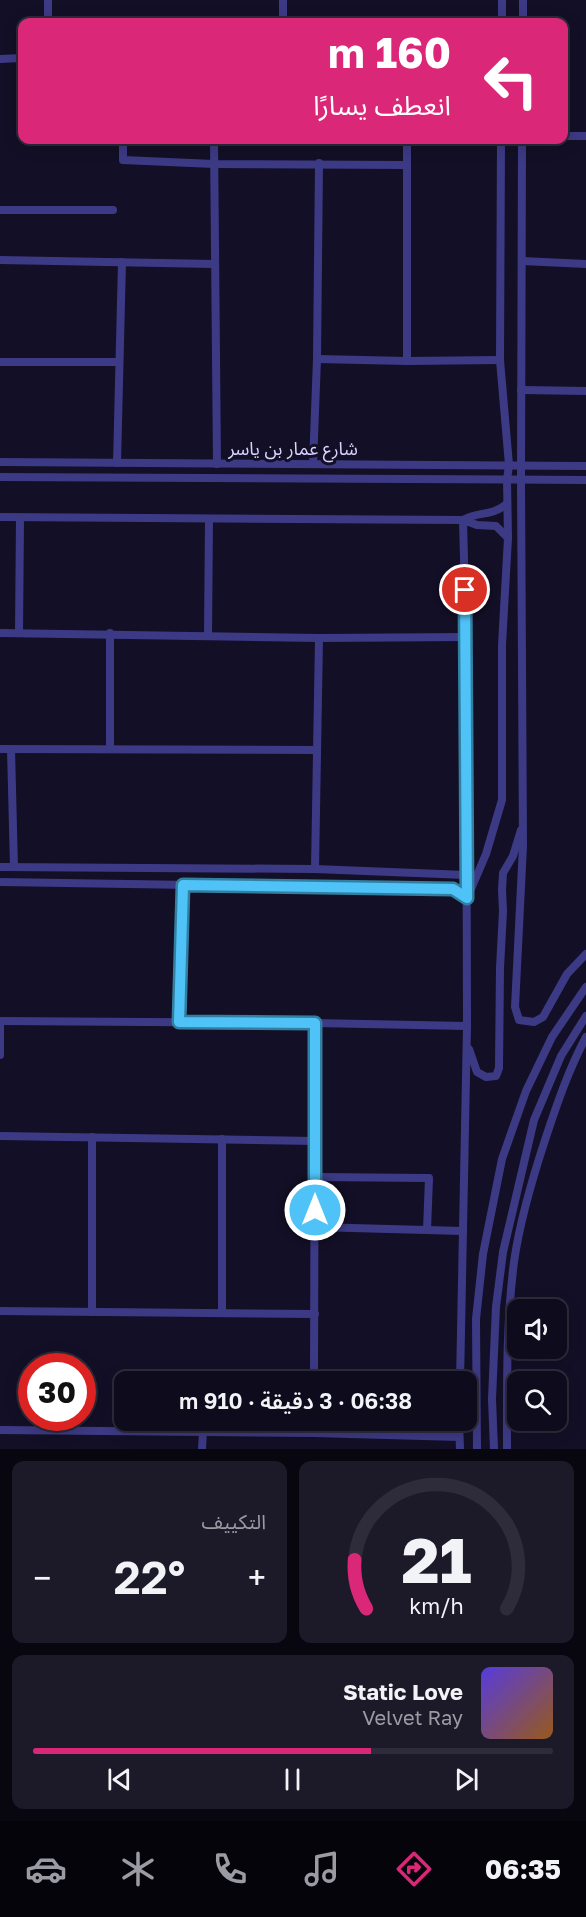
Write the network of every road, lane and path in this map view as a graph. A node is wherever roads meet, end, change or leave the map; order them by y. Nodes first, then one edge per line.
1 (48, 0) edge
2 (283, 0) edge
3 (502, 0) edge
4 (523, 0) edge
5 (48, 18) edge
6 (283, 18) edge
7 (502, 18) edge
8 (523, 18) edge
9 (18, 58) edge
10 (0, 59) edge
11 (568, 136) edge
12 (586, 136) edge
13 (123, 144) edge
14 (214, 144) edge
15 (407, 144) edge
16 (501, 144) edge
17 (522, 144) edge
18 (319, 163) junction
19 (214, 164) junction
20 (407, 165) junction
21 (0, 210) edge
22 (113, 210) dead end
23 (0, 260) edge
24 (522, 261) junction
25 (122, 262) junction
26 (214, 264) junction
27 (586, 264) edge
28 (317, 359) junction
29 (500, 360) junction
30 (407, 361) junction
31 (0, 362) edge
32 (120, 362) junction
33 (521, 390) junction
34 (586, 391) edge
35 (0, 462) edge
36 (117, 463) junction
37 (217, 464) junction
38 (314, 464) junction
39 (509, 465) junction
40 (521, 466) junction
41 (586, 466) edge
42 (0, 477) edge
43 (507, 480) junction
44 (521, 480) junction
45 (586, 480) edge
46 (507, 504) junction
47 (0, 517) edge
48 (20, 518) junction
49 (209, 519) junction
50 (464, 520) junction
51 (508, 538) junction
52 (0, 633) edge
53 (19, 633) junction
54 (110, 633) junction
55 (208, 635) junction
56 (466, 637) junction
57 (319, 638) junction
58 (0, 749) edge
59 (10, 749) junction
60 (110, 749) junction
61 (317, 750) junction
62 (523, 824) junction
63 (0, 867) edge
64 (14, 867) junction
65 (315, 869) junction
66 (466, 875) junction
67 (0, 882) edge
68 (183, 885) junction
69 (467, 898) junction
70 (586, 954) edge
71 (586, 987) edge
72 (586, 1016) edge
73 (0, 1021) edge
74 (179, 1022) junction
75 (315, 1023) junction
76 (467, 1026) junction
77 (586, 1037) edge
78 (467, 1039) junction
79 (0, 1055) edge
80 (0, 1136) edge
81 (92, 1137) junction
82 (222, 1139) junction
83 (315, 1141) junction
84 (315, 1176) junction
85 (315, 1227) junction
86 (427, 1230) junction
87 (463, 1231) junction
88 (0, 1311) edge
89 (92, 1312) junction
90 (222, 1313) junction
91 (315, 1314) junction
92 (314, 1371) edge
93 (460, 1371) edge
94 (0, 1430) edge
95 (459, 1431) edge
96 (203, 1432) junction
97 (314, 1433) joint
98 (459, 1437) junction
99 (202, 1449) edge
100 (460, 1449) edge
101 (477, 1449) edge
102 (494, 1449) edge
103 (507, 1449) edge

1 - 5 street
2 - 6 street
3 - 7 street
4 - 8 street
9 - 10 street
11 - 12 street
13 - 19 street
14 - 19 street
15 - 20 street
16 - 29 street
17 - 24 street
18 - 19 street
18 - 20 street
18 - 28 street
19 - 26 street
20 - 30 street
21 - 22 street
23 - 25 street
24 - 27 street
24 - 33 street
25 - 26 street
25 - 32 street
26 - 37 street
28 - 30 street
28 - 38 street
29 - 30 street
29 - 39 street
31 - 32 street
32 - 36 street
33 - 34 street
33 - 40 street
35 - 36 street, شارع عمار بن ياسر
36 - 37 street, شارع عمار بن ياسر
37 - 38 street, شارع عمار بن ياسر
38 - 39 street, شارع عمار بن ياسر
39 - 40 street, شارع عمار بن ياسر
39 - 43 street
40 - 41 street, شارع عمار بن ياسر
40 - 44 street
42 - 43 street, شارع عمار بن ياسر
43 - 44 street, شارع عمار بن ياسر
43 - 46 street
44 - 45 street, شارع عمار بن ياسر
44 - 62 street
46 - 50 street
46 - 51 street
47 - 48 street
48 - 49 street
48 - 53 street
49 - 50 street
49 - 55 street
50 - 51 street
50 - 56 street
51 - 69 street
52 - 53 street
53 - 54 street
54 - 55 street
54 - 60 street
55 - 57 street
56 - 57 street
56 - 66 street
57 - 61 street
58 - 59 street
59 - 60 street
59 - 64 street
60 - 61 street
61 - 65 street
62 - 70 street
62 - 78 street
63 - 64 street
64 - 65 street
65 - 66 street
66 - 69 street
67 - 68 street
68 - 69 street
68 - 74 street
69 - 76 street
71 - 101 street
72 - 102 street
73 - 74 street
73 - 79 street
74 - 75 street
75 - 76 street
75 - 83 street
76 - 78 street
77 - 103 street
78 - 87 street
80 - 81 street
81 - 82 street
81 - 89 street
82 - 83 street
82 - 90 street
83 - 84 street
84 - 85 street
84 - 86 street
85 - 86 street
85 - 91 street
86 - 87 street
87 - 93 street
88 - 89 street
89 - 90 street
90 - 91 street
91 - 92 street
94 - 96 street
95 - 98 street
96 - 97 street
96 - 99 street
97 - 98 street
98 - 100 street

